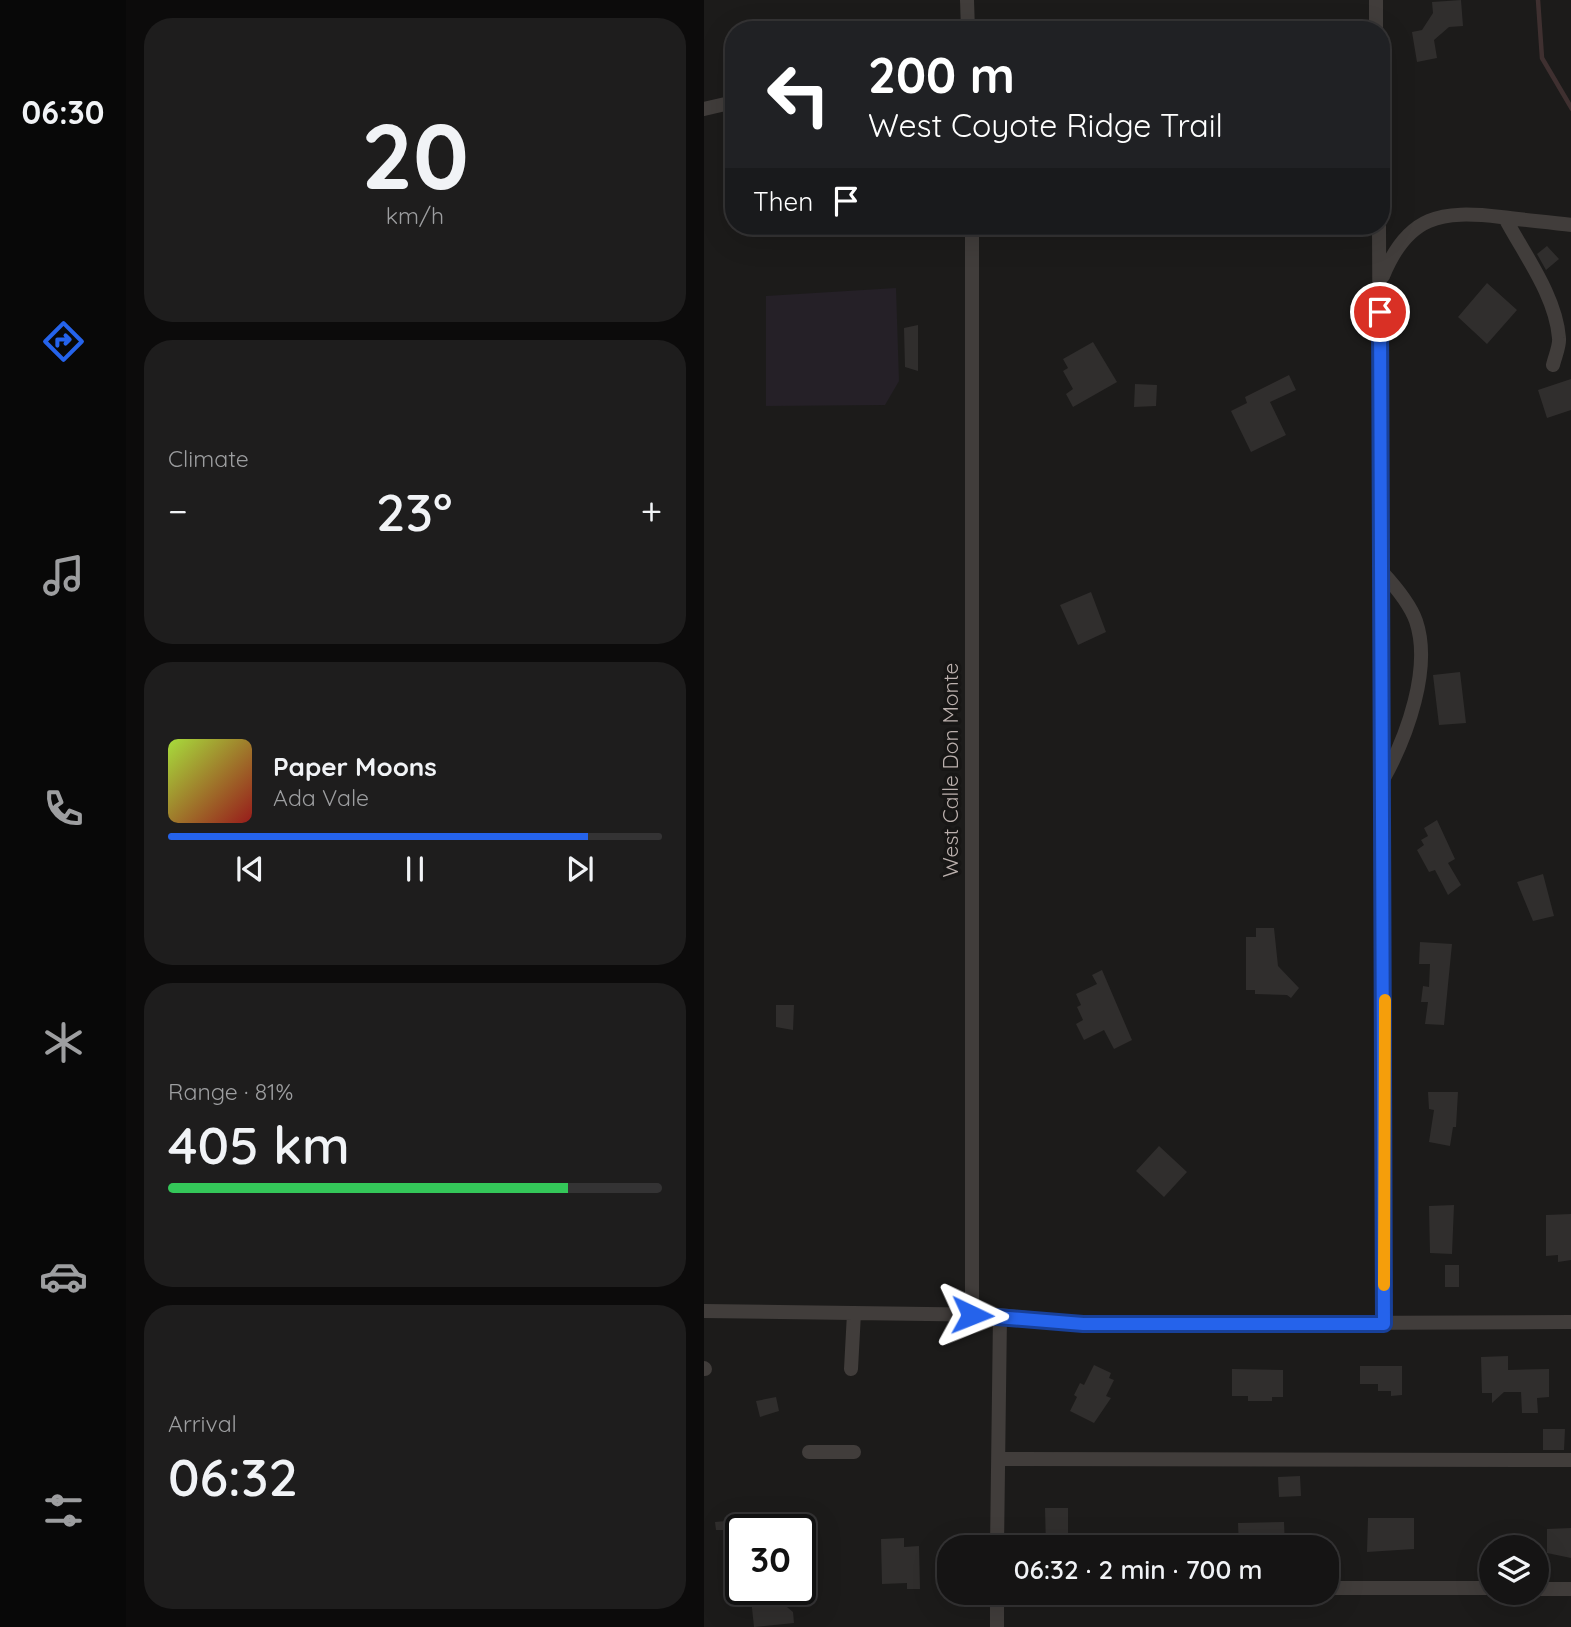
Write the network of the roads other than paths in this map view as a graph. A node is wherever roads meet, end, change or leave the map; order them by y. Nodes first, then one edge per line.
1 (967, 0) edge
2 (1376, 0) edge
3 (968, 21) edge
4 (1376, 21) edge
5 (725, 104) edge
6 (704, 109) edge
7 (1505, 218) junction
8 (1571, 225) edge
9 (972, 235) edge
10 (1379, 235) edge
11 (1380, 284) junction
12 (1553, 365) dead end
13 (1382, 572) junction
14 (1383, 779) junction
15 (704, 1311) edge
16 (854, 1313) junction
17 (972, 1315) junction
18 (1000, 1315) junction
19 (1571, 1322) edge
20 (1384, 1324) junction
21 (851, 1369) dead end
22 (809, 1452) dead end
23 (854, 1452) dead end
24 (999, 1460) junction
25 (1571, 1460) edge
26 (997, 1535) edge
27 (1339, 1588) edge
28 (1479, 1588) edge
29 (1549, 1588) edge
30 (1571, 1589) edge
31 (997, 1605) edge
32 (997, 1627) edge

1 - 3 street
2 - 4 street
5 - 6 street
7 - 8 street
7 - 11 street
7 - 12 street
9 - 17 street, West Calle Don Monte
10 - 11 street
11 - 13 street
13 - 14 street
13 - 14 street
14 - 20 street
15 - 16 street
16 - 17 street
16 - 21 street
17 - 18 street
18 - 20 street
18 - 24 street
19 - 20 street
22 - 23 street
24 - 25 street
24 - 26 street
27 - 28 street
29 - 30 street
31 - 32 street

